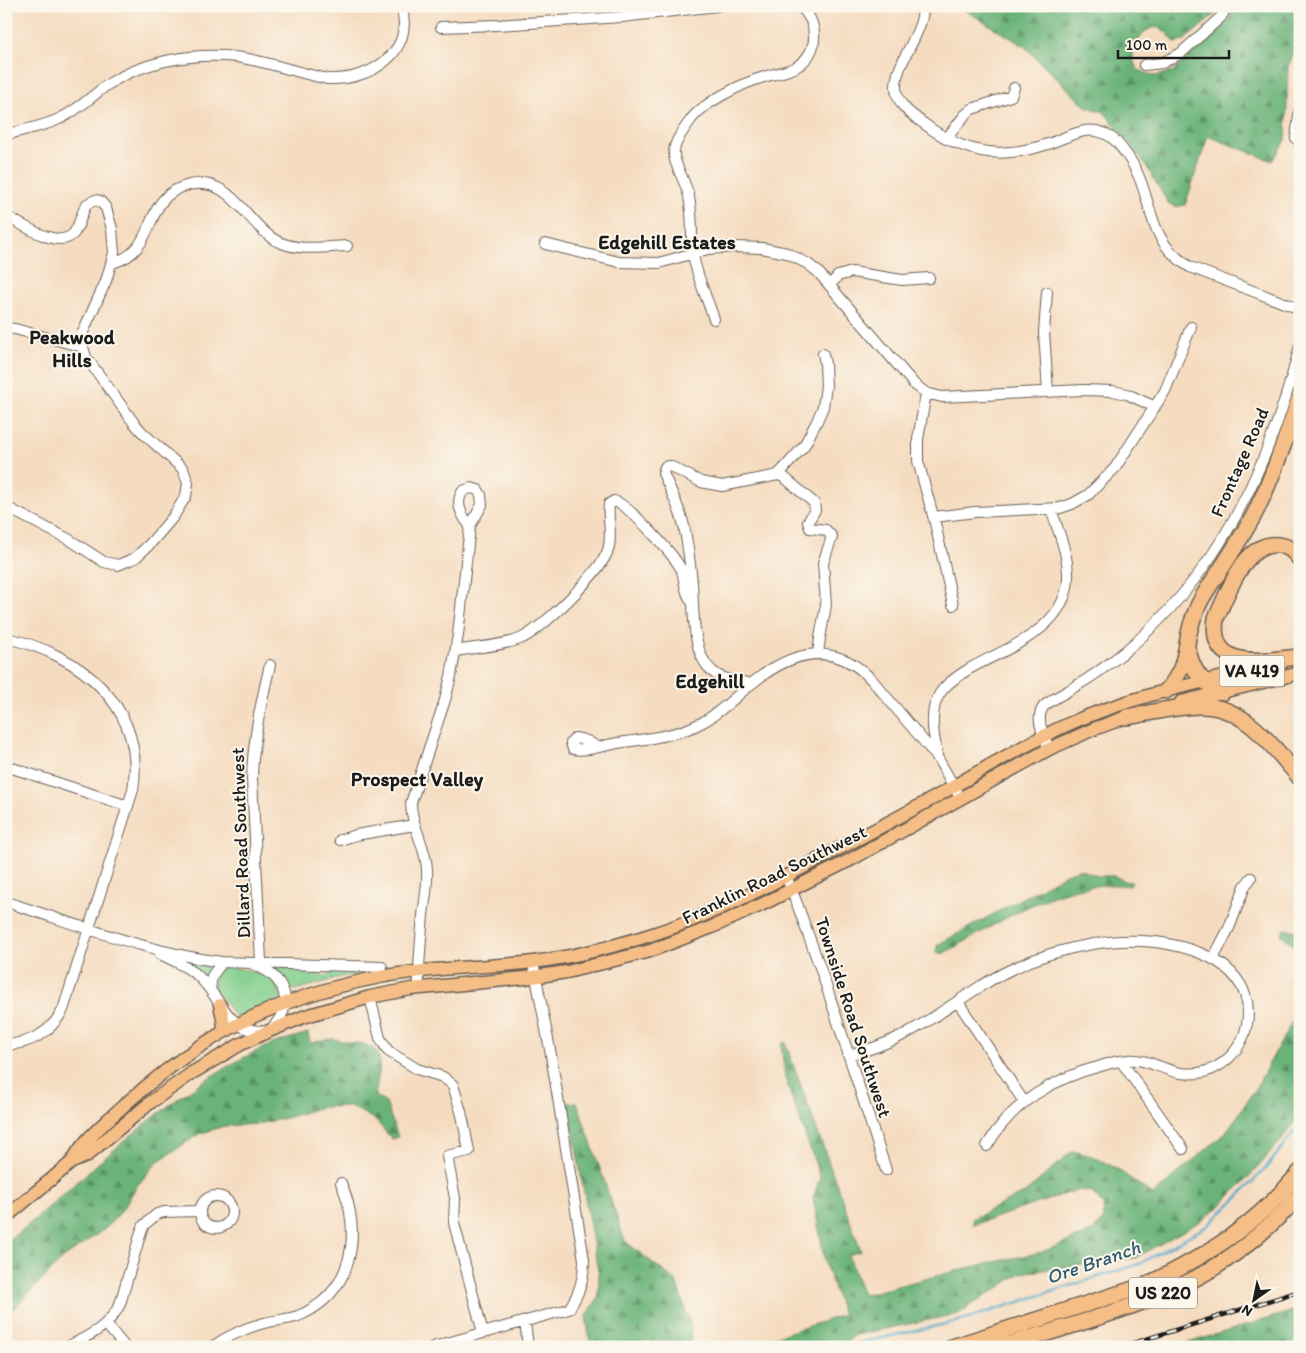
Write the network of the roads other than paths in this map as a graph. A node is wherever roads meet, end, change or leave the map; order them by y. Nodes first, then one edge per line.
1 (401, 6) edge
2 (717, 6) edge
3 (800, 6) edge
4 (923, 6) edge
5 (1227, 6) edge
6 (441, 27) dead end
7 (1144, 65) dead end
8 (1014, 88) dead end
9 (1300, 108) edge
10 (6, 135) edge
11 (946, 139) junction
12 (1300, 144) edge
13 (6, 216) edge
14 (545, 244) dead end
15 (347, 246) dead end
16 (693, 252) junction
17 (112, 263) junction
18 (930, 278) dead end
19 (830, 285) junction
20 (1047, 292) dead end
21 (1300, 309) edge
22 (714, 319) dead end
23 (1192, 327) dead end
24 (6, 328) edge
25 (1300, 346) edge
26 (82, 347) junction
27 (823, 354) dead end
28 (1048, 392) junction
29 (926, 393) junction
30 (1300, 396) edge
31 (1155, 407) junction
32 (778, 475) junction
33 (6, 507) edge
34 (1051, 509) junction
35 (934, 517) junction
36 (470, 526) dead end
37 (1300, 560) edge
38 (692, 602) junction
39 (953, 605) dead end
40 (6, 638) edge
41 (1188, 650) junction
42 (456, 651) junction
43 (818, 654) junction
44 (1300, 658) edge
45 (270, 665) dead end
46 (1300, 673) edge
47 (1205, 682) junction
48 (751, 684) junction
49 (1166, 691) junction
50 (1223, 692) junction
51 (1127, 717) junction
52 (1044, 736) junction
53 (596, 747) dead end
54 (1049, 750) junction
55 (937, 757) junction
56 (6, 766) edge
57 (1300, 778) edge
58 (954, 786) junction
59 (961, 799) junction
60 (128, 806) junction
61 (414, 825) junction
62 (340, 840) dead end
63 (786, 876) junction
64 (1251, 878) dead end
65 (792, 890) junction
66 (6, 902) edge
67 (89, 928) junction
68 (139, 944) junction
69 (1213, 959) junction
70 (222, 962) junction
71 (244, 962) junction
72 (261, 962) junction
73 (533, 962) junction
74 (382, 967) dead end
75 (419, 971) junction
76 (536, 976) junction
77 (420, 988) junction
78 (210, 990) junction
79 (370, 997) junction
80 (958, 1002) junction
81 (286, 1003) junction
82 (220, 1005) junction
83 (237, 1025) junction
84 (224, 1031) junction
85 (269, 1031) junction
86 (6, 1045) edge
87 (848, 1055) junction
88 (1121, 1060) junction
89 (1024, 1102) junction
90 (987, 1146) dead end
91 (1183, 1149) dead end
92 (72, 1162) junction
93 (886, 1170) dead end
94 (1300, 1172) edge
95 (342, 1183) dead end
96 (1300, 1194) edge
97 (199, 1211) dead end
98 (6, 1217) edge
99 (525, 1322) junction
100 (106, 1324) junction
101 (483, 1333) junction
102 (67, 1347) edge
103 (125, 1347) edge
104 (212, 1347) edge
105 (433, 1347) edge
106 (528, 1347) edge
107 (952, 1347) edge
108 (1001, 1347) edge

1 - 10 street
2 - 6 street
3 - 16 street
4 - 11 street
5 - 7 street
8 - 11 street
9 - 12 street
11 - 21 street
13 - 17 street
14 - 16 street
15 - 17 street
16 - 19 street
16 - 22 street
17 - 26 street
18 - 19 street
19 - 29 street
20 - 28 street
23 - 31 street
24 - 26 street
25 - 52 street, Frontage Road
26 - 33 street
27 - 32 street
28 - 29 street
28 - 31 street
29 - 35 street
30 - 41 highway
31 - 34 street
32 - 38 street
32 - 43 street
34 - 35 street
34 - 55 street
35 - 39 street
36 - 42 street
37 - 44 highway
38 - 42 street
38 - 48 street
40 - 60 street
41 - 47 highway
41 - 49 highway
42 - 61 street
43 - 48 street
43 - 55 street
44 - 47 main road, VA 419
45 - 72 street, Dillard Road Southwest
46 - 50 main road, Franklin Road Southwest
47 - 49 main road, VA 419
47 - 50 highway
48 - 53 street
49 - 52 main road, Franklin Road Southwest
50 - 51 main road, Franklin Road Southwest
51 - 54 main road, Franklin Road Southwest
51 - 57 highway
52 - 54 street, Frontage Road
52 - 58 main road, Franklin Road Southwest
54 - 59 main road, Franklin Road Southwest
55 - 58 street
56 - 60 street
58 - 59 street
58 - 63 main road, Franklin Road Southwest
59 - 65 main road, Franklin Road Southwest
60 - 67 street
61 - 62 street
61 - 75 street
63 - 65 street, Townside Road Southwest
63 - 73 main road, Franklin Road Southwest
64 - 69 street
65 - 76 main road, Franklin Road Southwest
65 - 87 street, Townside Road Southwest
66 - 67 street
67 - 68 street
67 - 86 street
68 - 70 street
68 - 78 street
69 - 80 street
69 - 88 street
70 - 71 street
70 - 78 street
71 - 72 street
71 - 81 street
72 - 74 street
73 - 75 main road, Franklin Road Southwest
73 - 76 street
75 - 77 street
75 - 81 main road, Franklin Road Southwest
76 - 77 main road, Franklin Road Southwest
76 - 99 street
77 - 79 main road, Franklin Road Southwest
78 - 82 street
79 - 85 main road, Franklin Road Southwest
79 - 101 street
80 - 87 street
80 - 89 street
81 - 83 main road, Franklin Road Southwest
81 - 85 street
82 - 83 street
82 - 84 main road
83 - 84 main road, Franklin Road Southwest
83 - 85 street
84 - 92 main road, Franklin Road Southwest
85 - 92 main road, Franklin Road Southwest
87 - 93 street, Townside Road Southwest
88 - 89 street
88 - 91 street
89 - 90 street
92 - 98 main road, Franklin Road Southwest
94 - 107 highway, US 220
95 - 104 street
96 - 108 highway, US 220
97 - 100 street
99 - 101 street
99 - 106 street
100 - 102 street
100 - 103 street
101 - 105 street

